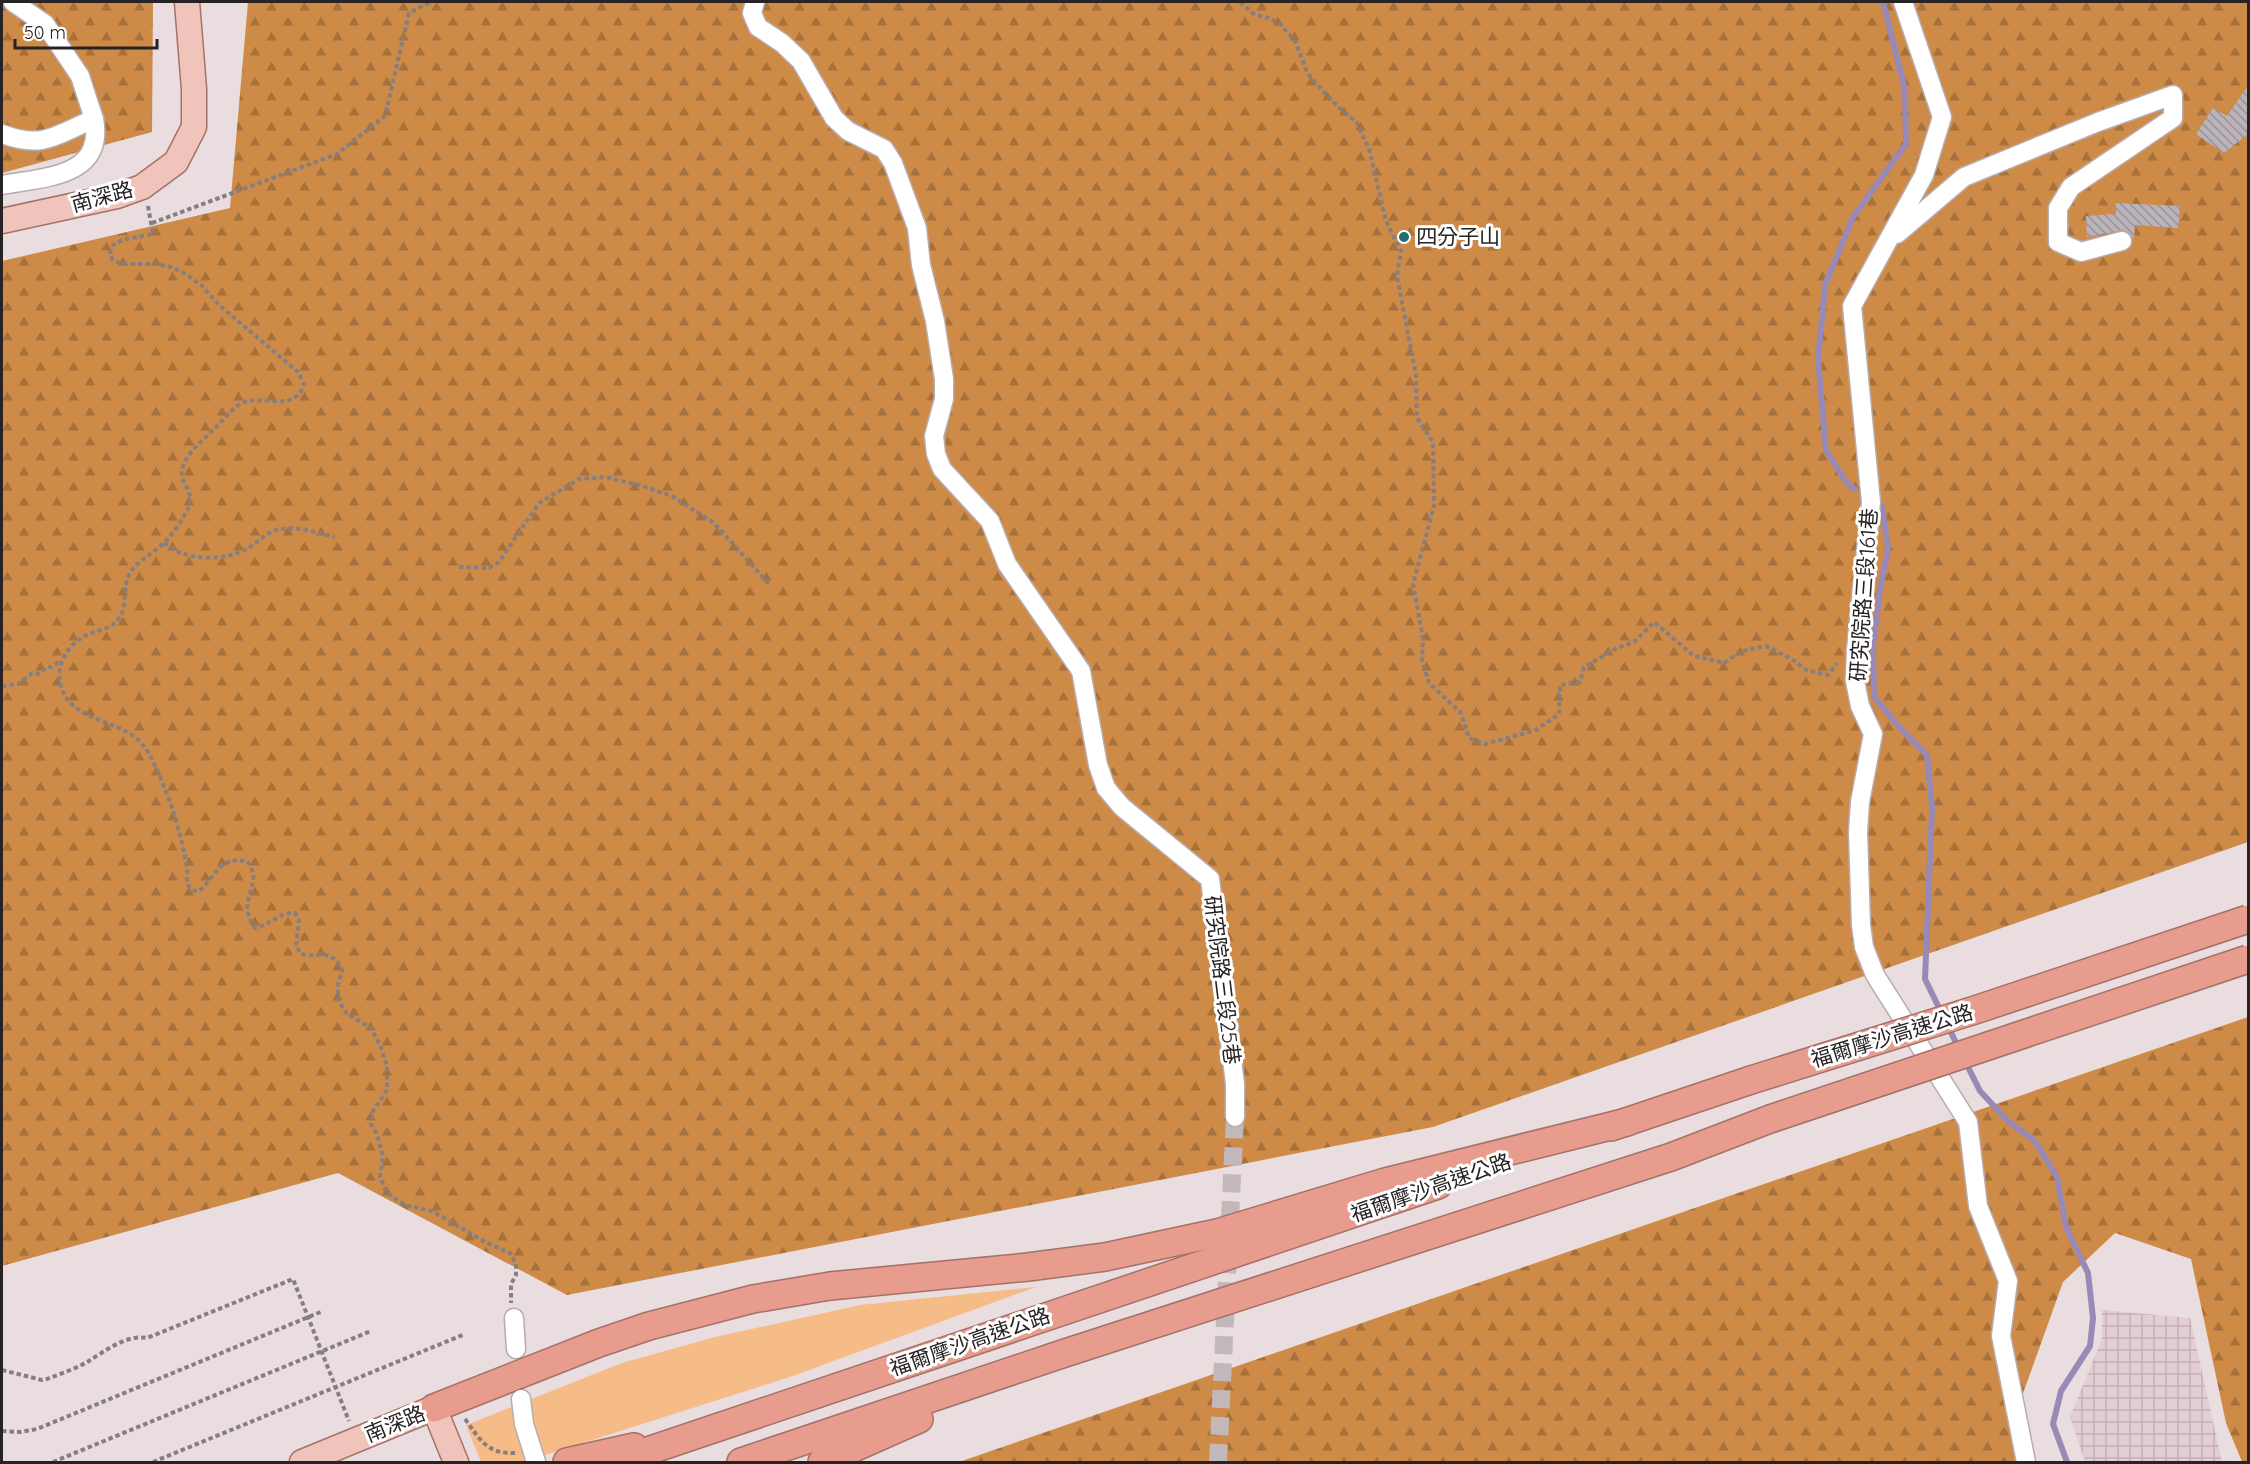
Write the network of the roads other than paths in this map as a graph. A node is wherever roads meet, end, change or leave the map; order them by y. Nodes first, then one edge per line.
1 (13, 2) edge
2 (187, 2) edge
3 (755, 2) edge
4 (1903, 2) edge
5 (94, 119) junction
6 (2, 134) edge
7 (2, 185) edge
8 (2, 221) edge
9 (2122, 241) dead end
10 (1887, 243) junction
11 (2248, 919) edge
12 (2248, 959) edge
13 (1235, 1117) tunnel mouth
14 (1627, 1122) junction
15 (514, 1318) road end
16 (516, 1349) dead end
17 (1062, 1354) junction
18 (521, 1399) dead end
19 (434, 1408) junction
20 (685, 1438) junction
21 (534, 1458) edge
22 (302, 1462) edge
23 (456, 1462) edge
24 (567, 1462) edge
25 (615, 1462) edge
26 (741, 1462) edge
27 (822, 1462) edge
28 (2026, 1462) edge

1 - 5 lane
2 - 8 main road, 南深路
3 - 13 lane, 研究院路三段25巷
4 - 10 lane, 研究院路三段161巷
5 - 6 lane
5 - 7 lane
9 - 10 lane
10 - 28 lane, 研究院路三段161巷
11 - 14 highway, 福爾摩沙高速公路, bridge
12 - 17 highway, 福爾摩沙高速公路, bridge
14 - 19 highway
14 - 20 highway, 福爾摩沙高速公路
15 - 16 lane
17 - 26 highway, 福爾摩沙高速公路
17 - 27 highway
18 - 21 lane
19 - 22 main road, 南深路
19 - 23 main road, 南深路
20 - 24 highway
20 - 25 highway, 福爾摩沙高速公路

